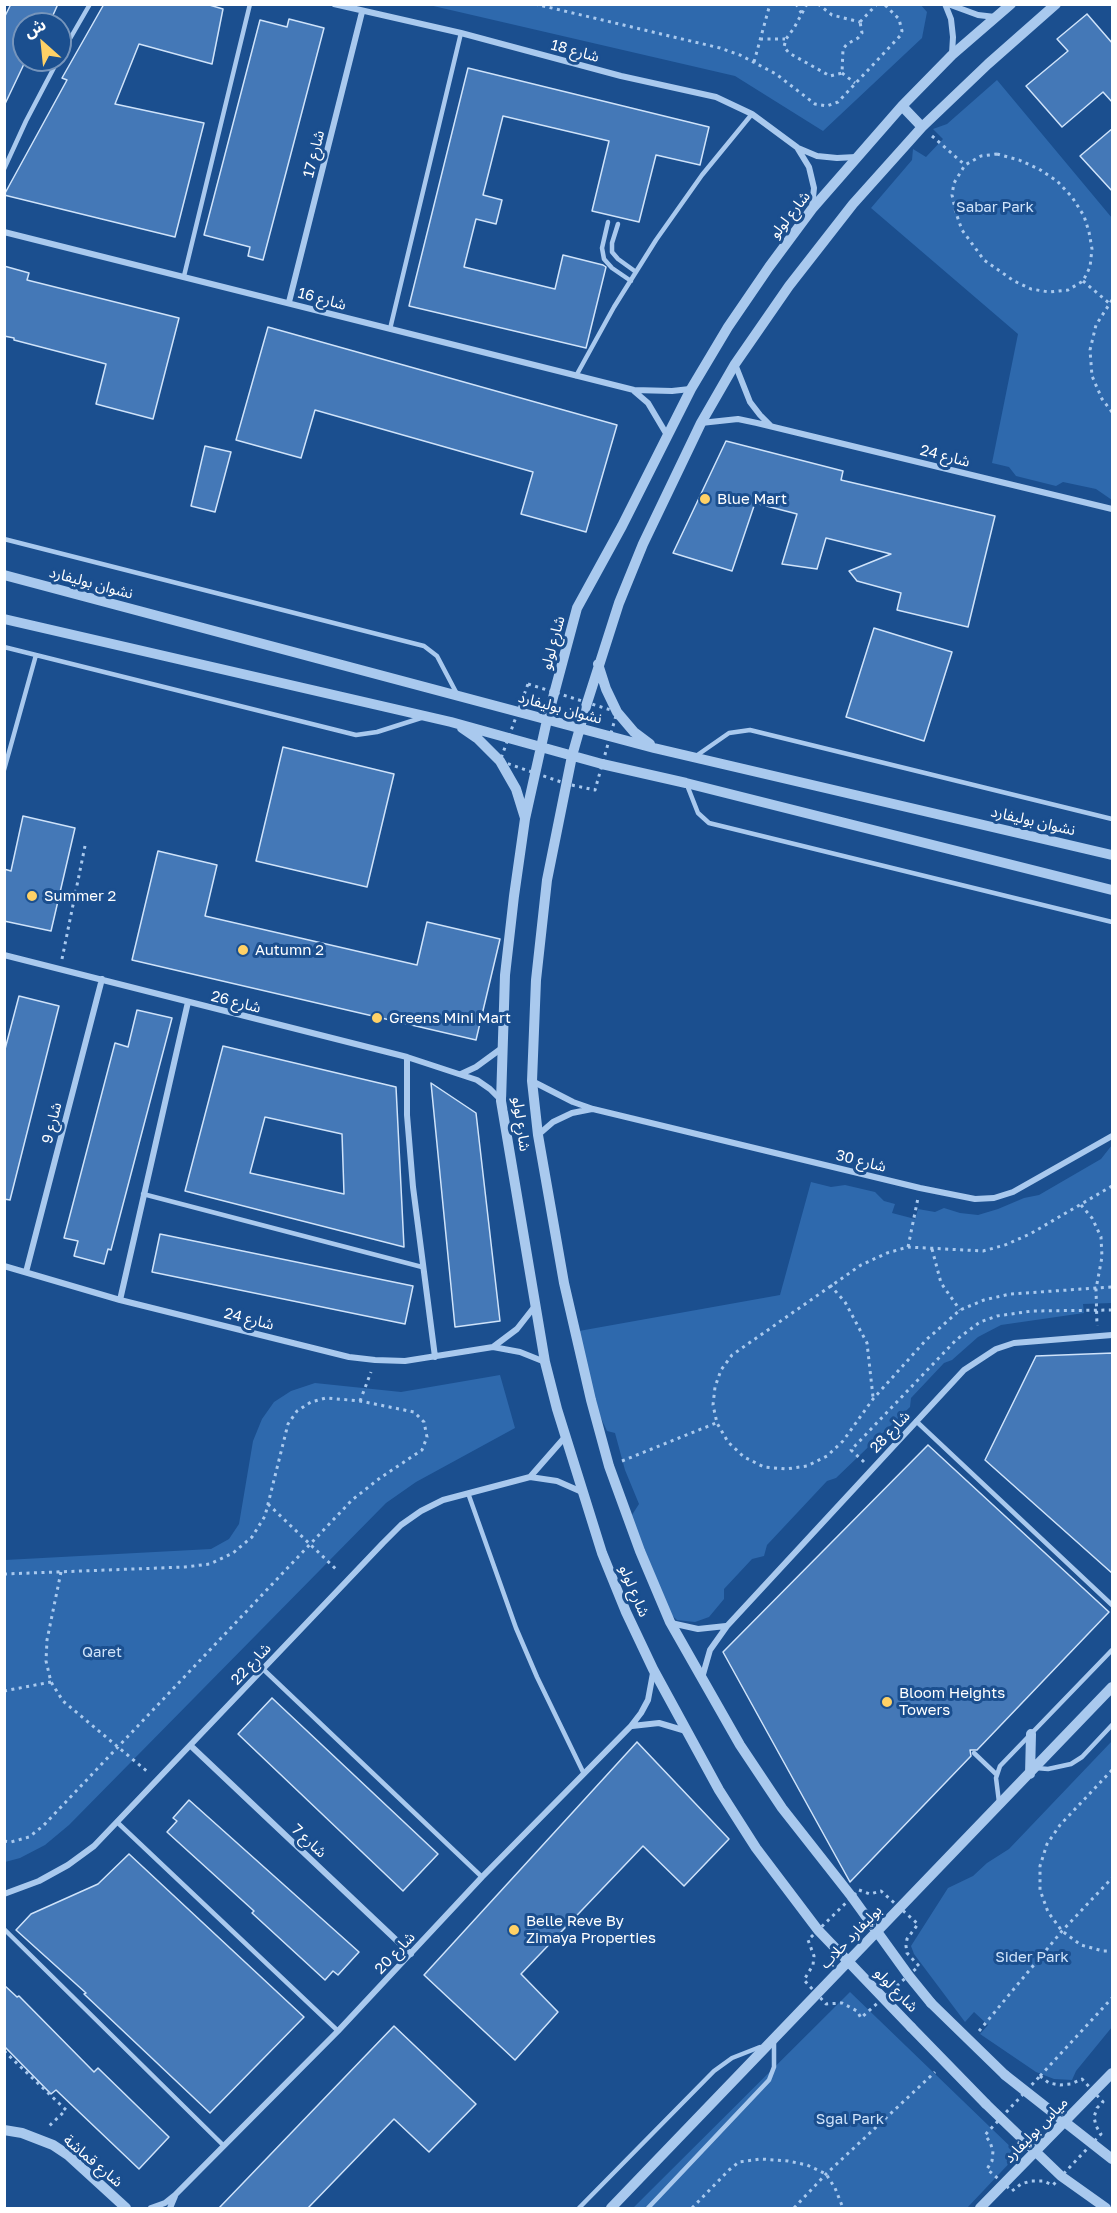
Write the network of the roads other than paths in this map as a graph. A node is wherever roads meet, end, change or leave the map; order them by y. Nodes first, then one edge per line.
1 (90, 4) edge
2 (250, 4) edge
3 (334, 4) edge
4 (947, 4) edge
5 (1011, 4) edge
6 (1056, 4) edge
7 (363, 12) junction
8 (996, 17) junction
9 (461, 33) junction
10 (72, 35) edge
11 (952, 55) junction
12 (52, 72) edge
13 (902, 106) junction
14 (752, 114) junction
15 (922, 127) junction
16 (798, 148) junction
17 (857, 156) junction
18 (4, 169) edge
19 (812, 209) junction
20 (608, 222) dead end
21 (618, 224) dead end
22 (4, 232) edge
23 (636, 272) junction
24 (184, 276) junction
25 (631, 281) junction
26 (289, 302) junction
27 (390, 329) junction
28 (735, 364) junction
29 (576, 376) junction
30 (691, 389) junction
31 (634, 390) junction
32 (701, 423) junction
33 (772, 426) junction
34 (667, 435) junction
35 (1113, 508) edge
36 (4, 539) edge
37 (4, 575) edge
38 (4, 619) edge
39 (4, 647) edge
40 (36, 655) junction
41 (598, 664) junction
42 (458, 697) junction
43 (427, 716) junction
44 (547, 720) junction
45 (452, 722) junction
46 (580, 729) junction
47 (541, 746) junction
48 (654, 748) junction
49 (572, 756) junction
50 (693, 758) junction
51 (4, 770) edge
52 (686, 783) junction
53 (525, 819) junction
54 (1113, 819) edge
55 (1113, 855) edge
56 (1113, 890) edge
57 (1113, 922) edge
58 (4, 955) edge
59 (102, 979) junction
60 (188, 1002) junction
61 (502, 1048) junction
62 (407, 1057) junction
63 (462, 1074) junction
64 (532, 1081) junction
65 (501, 1101) junction
66 (593, 1109) junction
67 (538, 1135) junction
68 (1113, 1136) edge
69 (143, 1194) junction
70 (4, 1266) edge
71 (422, 1267) junction
72 (26, 1272) junction
73 (120, 1300) junction
74 (536, 1305) junction
75 (1113, 1335) edge
76 (493, 1347) junction
77 (435, 1357) junction
78 (545, 1362) junction
79 (916, 1422) junction
80 (565, 1437) junction
81 (530, 1477) junction
82 (582, 1492) junction
83 (468, 1493) junction
84 (1113, 1605) edge
85 (670, 1622) junction
86 (727, 1626) junction
87 (1113, 1650) edge
88 (263, 1669) junction
89 (653, 1669) junction
90 (702, 1678) junction
91 (1113, 1687) edge
92 (1113, 1725) edge
93 (631, 1726) junction
94 (686, 1731) junction
95 (1031, 1734) junction
96 (191, 1746) junction
97 (974, 1753) dead end
98 (1032, 1771) junction
99 (584, 1774) junction
100 (996, 1774) junction
101 (999, 1804) junction
102 (117, 1822) junction
103 (482, 1877) junction
104 (4, 1894) edge
105 (4, 1929) edge
106 (877, 1932) junction
107 (411, 1954) junction
108 (848, 1962) junction
109 (338, 2031) junction
110 (771, 2041) junction
111 (1113, 2073) edge
112 (1064, 2123) junction
113 (4, 2130) edge
114 (223, 2145) junction
115 (1035, 2152) junction
116 (1113, 2159) edge
117 (111, 2195) junction
118 (175, 2195) junction
119 (116, 2208) edge
120 (126, 2208) edge
121 (151, 2208) edge
122 (170, 2208) edge
123 (579, 2208) edge
124 (611, 2208) edge
125 (648, 2208) edge
126 (980, 2208) edge
127 (1106, 2208) edge

1 - 10 lane
2 - 24 lane
3 - 7 street, شارع 18
4 - 8 street
4 - 11 street
5 - 8 street, شارع لولو
6 - 15 street, شارع لولو
7 - 9 street, شارع 18
7 - 26 street, شارع 17
8 - 11 street, شارع لولو
9 - 14 street, شارع 18
9 - 27 lane
11 - 13 street, شارع لولو
12 - 18 lane
13 - 15 street
13 - 17 street, شارع لولو
14 - 16 street, شارع 18
14 - 23 lane
15 - 28 street, شارع لولو
16 - 17 street, شارع 18
16 - 19 street, شارع 18
17 - 19 street, شارع لولو
19 - 30 street, شارع لولو
20 - 25 lane
21 - 23 lane
22 - 24 street, شارع 16
23 - 25 lane
24 - 26 street, شارع 16
25 - 29 lane
26 - 27 street, شارع 16
27 - 29 street, شارع 16
28 - 32 street, شارع لولو
28 - 33 street
29 - 31 street, شارع 16
30 - 31 street, شارع 16
30 - 34 street, شارع لولو
31 - 34 street
32 - 33 street, شارع 24
32 - 41 street, شارع لولو
33 - 35 street, شارع 24
34 - 44 street, شارع لولو
36 - 42 lane
37 - 42 street, نشوان بوليفارد
38 - 43 street
39 - 40 lane
40 - 43 lane
40 - 51 lane
41 - 46 street, شارع لولو
41 - 48 street
42 - 44 street, نشوان بوليفارد
43 - 45 street
44 - 46 street, نشوان بوليفارد
44 - 47 street, شارع لولو
45 - 47 street
45 - 53 street
46 - 48 street, نشوان بوليفارد
46 - 49 street, شارع لولو
47 - 49 street
47 - 53 street, شارع لولو
48 - 50 street, نشوان بوليفارد
49 - 52 street
49 - 64 street, شارع لولو
50 - 54 lane
50 - 55 street, نشوان بوليفارد
52 - 56 street
52 - 57 lane
53 - 61 street, شارع لولو
58 - 59 street, شارع 26
59 - 60 street, شارع 26
59 - 72 street, شارع 9
60 - 62 street, شارع 26
60 - 69 street
61 - 63 street
61 - 65 street, شارع لولو
62 - 63 street, شارع 26
62 - 71 street
63 - 65 street, شارع 26
64 - 66 street, شارع 30
64 - 67 street, شارع لولو
65 - 74 street, شارع لولو
66 - 67 street, شارع 30
66 - 68 street, شارع 30
67 - 85 street, شارع لولو
69 - 71 lane
69 - 73 street
70 - 72 street, شارع 24
71 - 77 street
72 - 73 street, شارع 24
73 - 77 street, شارع 24
74 - 76 street, شارع 24
74 - 78 street, شارع لولو
75 - 79 street, شارع 28
76 - 77 street, شارع 24
76 - 78 street, شارع 24
78 - 80 street, شارع لولو
79 - 84 lane
79 - 86 street, شارع 28
80 - 81 street
80 - 82 street, شارع لولو
81 - 82 street, شارع 22
81 - 83 street, شارع 22
82 - 89 street, شارع لولو
83 - 88 street, شارع 22
83 - 99 lane
85 - 86 street
85 - 90 street, شارع لولو
86 - 90 street, شارع 28
87 - 95 lane
88 - 96 street, شارع 22
88 - 103 lane
89 - 93 street, شارع 20
89 - 94 street, شارع لولو
90 - 106 street, شارع لولو
91 - 98 street, بوليفارد حلاب
92 - 98 lane
93 - 94 street
93 - 99 street, شارع 20
94 - 108 street, شارع لولو
95 - 98 street
95 - 100 lane
96 - 102 street, شارع 22
96 - 107 street, شارع 7
97 - 100 lane
98 - 101 street, بوليفارد حلاب
99 - 103 street, شارع 20
100 - 101 lane
101 - 106 street, بوليفارد حلاب
102 - 104 street, شارع 22
102 - 109 lane
103 - 107 street, شارع 20
105 - 114 lane
106 - 108 street, بوليفارد حلاب
106 - 112 street, شارع لولو, bridge
107 - 109 street, شارع 20
108 - 110 street, بوليفارد حلاب
108 - 115 street, شارع لولو, bridge
109 - 114 street, شارع 20
110 - 123 lane
110 - 124 street, بوليفارد حلاب
110 - 125 lane
111 - 112 street, مياس بوليفارد
112 - 115 street, مياس بوليفارد
112 - 116 street, شارع لولو
113 - 117 street, شارع قماشة
114 - 118 street, شارع 20
115 - 126 street, مياس بوليفارد
115 - 127 street, شارع لولو
117 - 119 street
117 - 120 street, شارع قماشة
118 - 121 street, شارع 20
118 - 122 street, شارع 20

